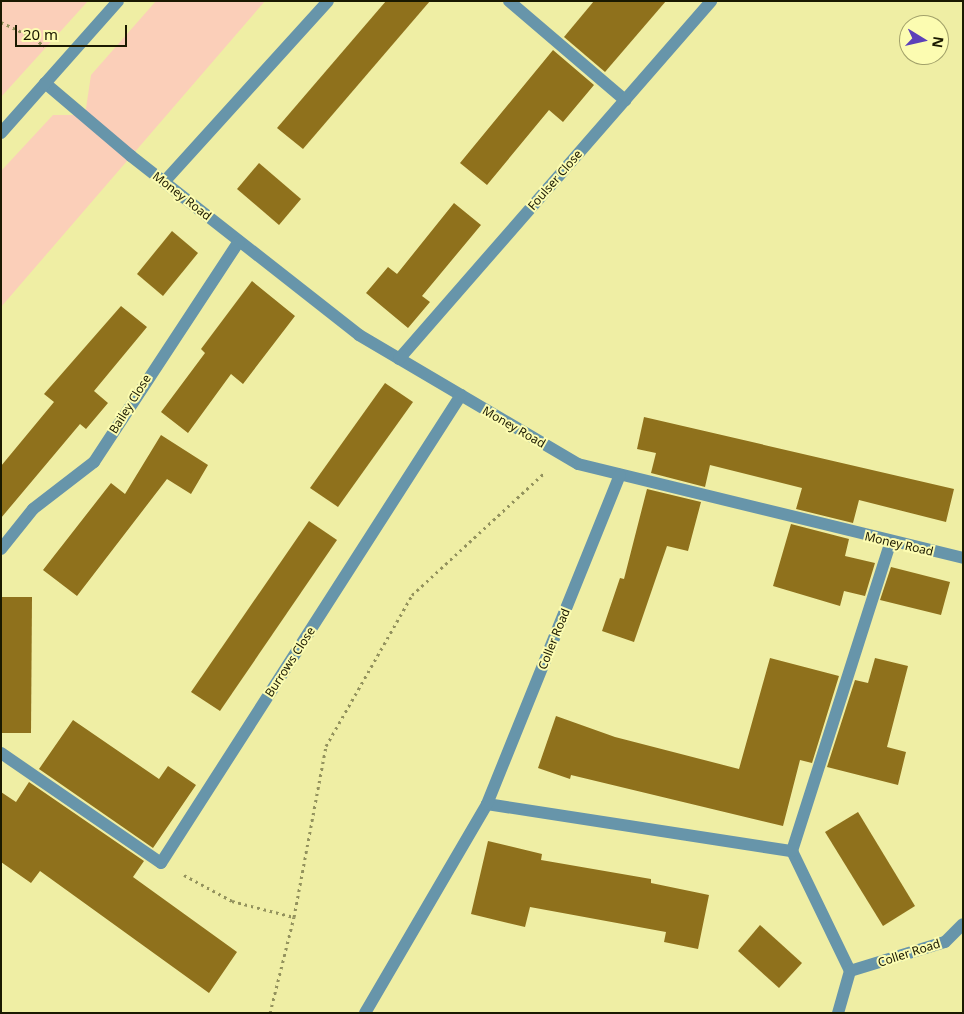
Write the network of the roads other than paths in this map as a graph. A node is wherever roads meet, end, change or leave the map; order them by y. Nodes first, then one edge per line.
1 (118, 1) edge
2 (328, 1) edge
3 (509, 1) edge
4 (711, 1) edge
5 (45, 83) junction
6 (625, 100) junction
7 (1, 133) edge
8 (164, 182) junction
9 (239, 241) junction
10 (399, 359) junction
11 (461, 395) junction
12 (620, 475) junction
13 (890, 543) junction
14 (1, 550) edge
15 (963, 558) edge
16 (1, 753) edge
17 (487, 804) junction
18 (792, 851) junction
19 (963, 924) edge
20 (850, 971) junction
21 (365, 1013) edge
22 (838, 1013) edge

1 - 5 street
2 - 8 street
3 - 6 street
4 - 6 street, Foulser Close
5 - 7 street
5 - 8 street, Money Road
6 - 10 street, Foulser Close
8 - 9 street, Money Road
9 - 10 street, Money Road
9 - 14 street, Bailey Close
10 - 11 street, Money Road
11 - 12 street, Money Road
11 - 16 street, Burrows Close
12 - 13 street, Money Road
12 - 17 street, Coller Road
13 - 15 street, Money Road
13 - 18 street
17 - 18 street
17 - 21 street, Coller Road
18 - 20 street
19 - 20 street, Coller Road
20 - 22 street

